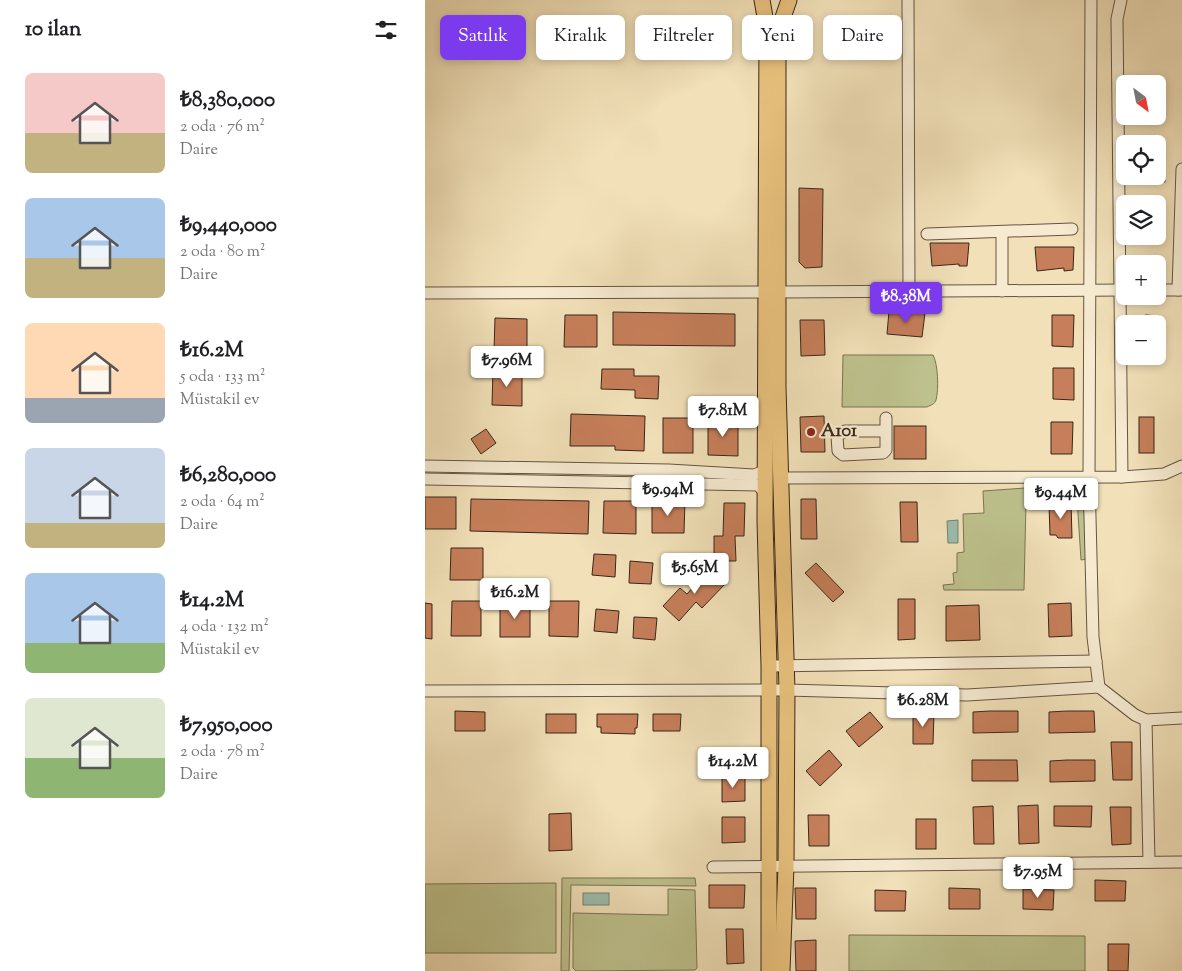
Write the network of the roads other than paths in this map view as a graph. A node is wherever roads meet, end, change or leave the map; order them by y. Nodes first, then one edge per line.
1 (762, 0) edge
2 (789, 0) edge
3 (908, 0) edge
4 (1091, 0) edge
5 (1121, 0) edge
6 (1182, 169) edge
7 (1072, 229) dead end
8 (1002, 232) junction
9 (927, 234) dead end
10 (1181, 237) edge
11 (1121, 255) edge
12 (1089, 290) junction
13 (1116, 290) edge
14 (1166, 290) edge
15 (1180, 290) edge
16 (1002, 291) junction
17 (773, 292) junction
18 (909, 292) junction
19 (425, 293) edge
20 (1122, 305) edge
21 (886, 418) dead end
22 (886, 431) dead end
23 (425, 466) edge
24 (765, 466) junction
25 (1182, 466) edge
26 (1089, 477) junction
27 (1122, 477) junction
28 (781, 478) junction
29 (425, 479) edge
30 (765, 493) junction
31 (1096, 661) junction
32 (769, 666) junction
33 (786, 666) junction
34 (1099, 687) junction
35 (787, 690) junction
36 (425, 691) edge
37 (770, 691) junction
38 (1182, 718) edge
39 (1146, 720) junction
40 (1149, 862) junction
41 (1182, 862) edge
42 (786, 866) junction
43 (713, 867) dead end
44 (770, 867) junction
45 (769, 971) edge
46 (782, 971) edge

1 - 17 main road
2 - 17 main road
3 - 18 street
4 - 12 street
5 - 11 street
6 - 10 street
7 - 8 street
8 - 9 street
8 - 16 street
10 - 15 street
12 - 13 street
12 - 16 street
12 - 26 street
14 - 15 street
16 - 18 street
17 - 18 street
17 - 19 street
17 - 24 main road
17 - 28 main road
20 - 27 street
21 - 22 street
23 - 24 street
24 - 30 main road
25 - 27 street
26 - 27 street
26 - 28 street
26 - 31 street
28 - 33 main road
29 - 30 street
30 - 32 main road
31 - 33 street
31 - 34 street
32 - 33 street
32 - 37 main road
33 - 35 main road
34 - 35 street
34 - 39 street
35 - 37 street
35 - 42 main road
36 - 37 street
37 - 44 main road
38 - 39 street
39 - 40 street
40 - 41 street
40 - 42 street
42 - 44 street
42 - 46 main road
43 - 44 street
44 - 45 main road

